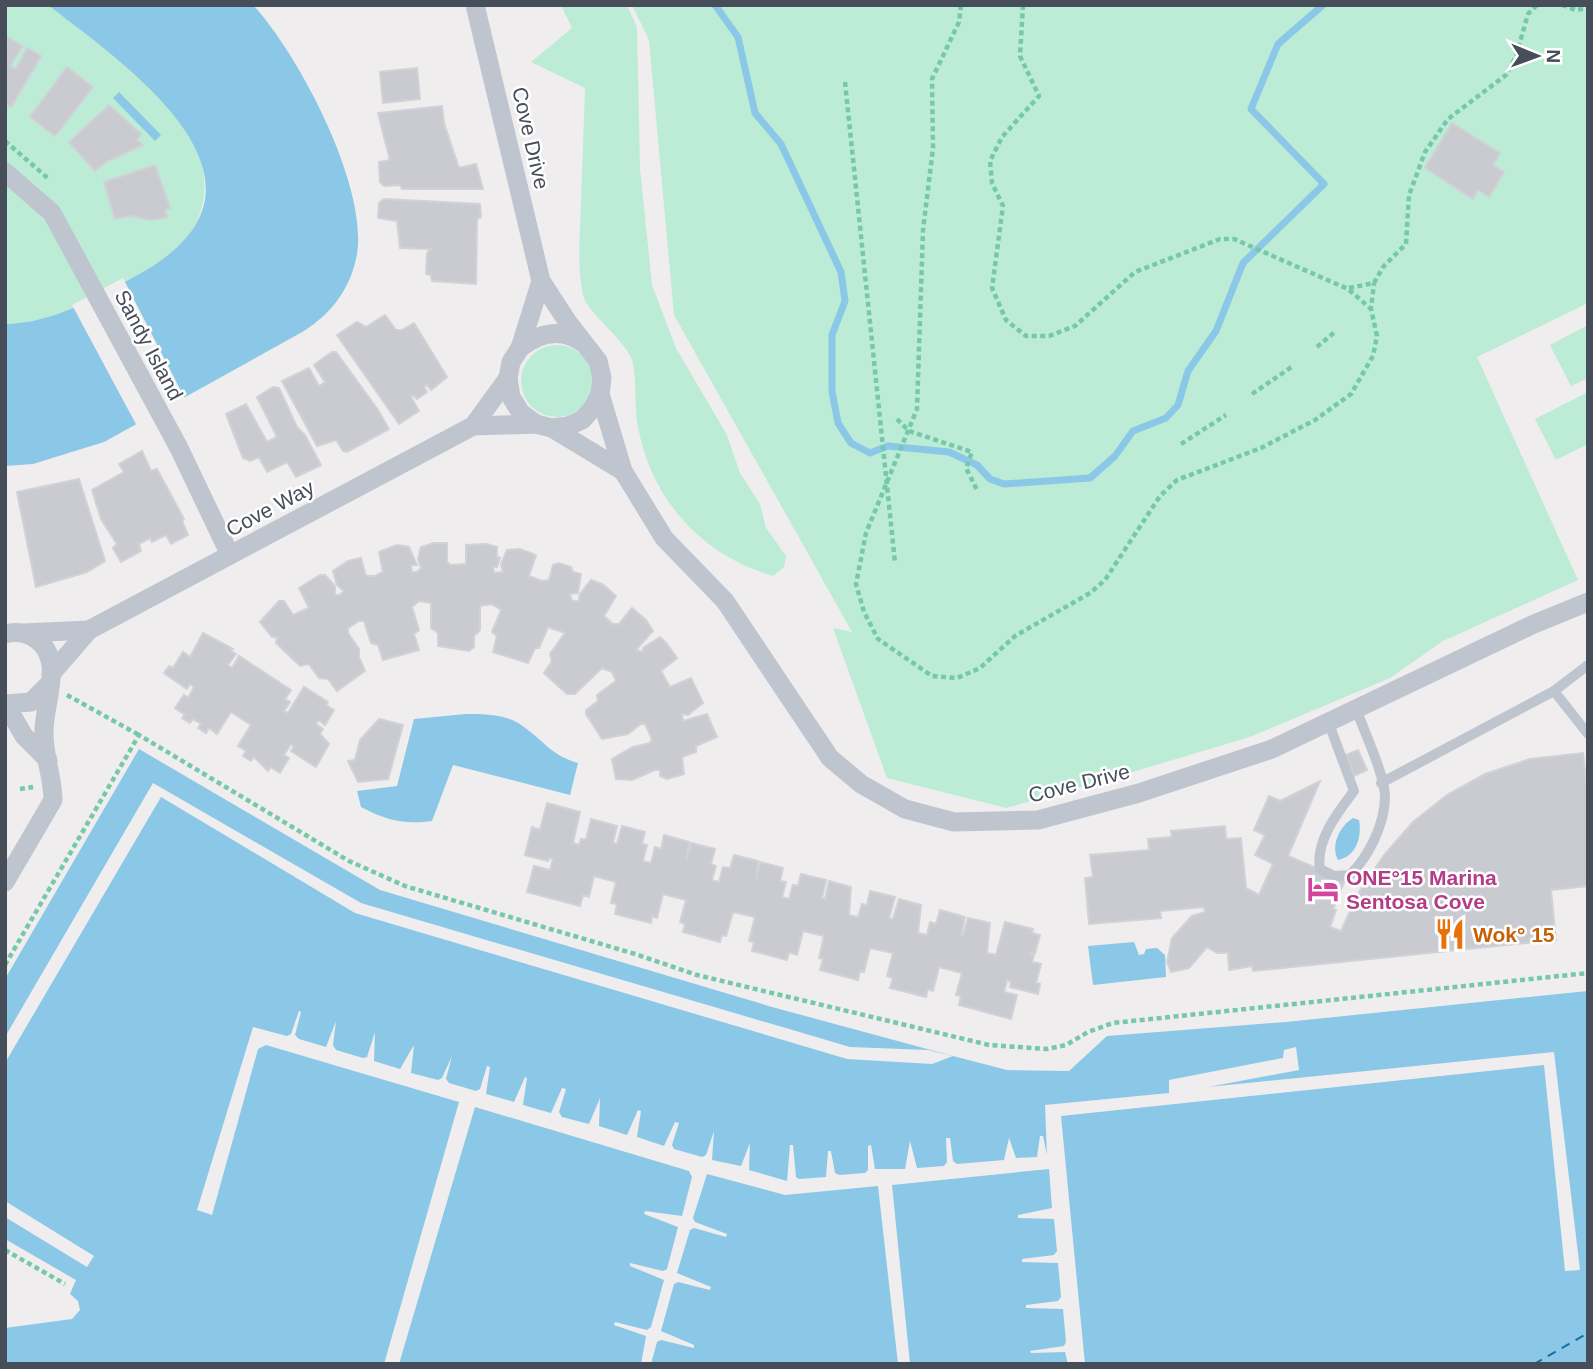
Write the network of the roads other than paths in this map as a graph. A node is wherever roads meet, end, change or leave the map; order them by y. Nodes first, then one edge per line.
1 (475, 5) edge
2 (5, 173) edge
3 (541, 281) junction
4 (520, 348) junction
5 (589, 348) junction
6 (508, 378) junction
7 (600, 394) junction
8 (473, 426) junction
9 (544, 426) junction
10 (623, 471) junction
11 (230, 555) junction
12 (1588, 602) edge
13 (89, 630) junction
14 (14, 633) edge
15 (1588, 665) edge
16 (50, 679) junction
17 (1553, 691) junction
18 (6, 704) edge
19 (1357, 711) junction
20 (1329, 724) junction
21 (1588, 734) edge
22 (48, 760) junction
23 (1381, 783) junction
24 (5, 882) edge

1 - 3 street, Cove Drive
2 - 11 street, Sandy Island
3 - 4 street
3 - 5 street, Cove Drive
4 - 5 street
4 - 6 street
5 - 7 street, Cove Drive
6 - 8 street, Cove Way
6 - 9 street, Cove Drive
7 - 9 street
7 - 10 street, Cove Drive
8 - 9 street, Cove Way
8 - 11 street, Cove Way
9 - 10 street, Cove Drive
10 - 20 street, Cove Drive
11 - 13 street, Cove Way
12 - 19 street, Cove Drive
13 - 14 street, Cove Way
13 - 16 street, Cove Way
14 - 16 street, Cove Way
15 - 17 lane
16 - 18 street, Cove Way
16 - 22 street, Cove Way
17 - 21 lane
17 - 23 lane
18 - 22 street, Cove Way
19 - 20 street, Cove Drive
19 - 23 lane
20 - 23 lane
22 - 24 street, Cove Way

